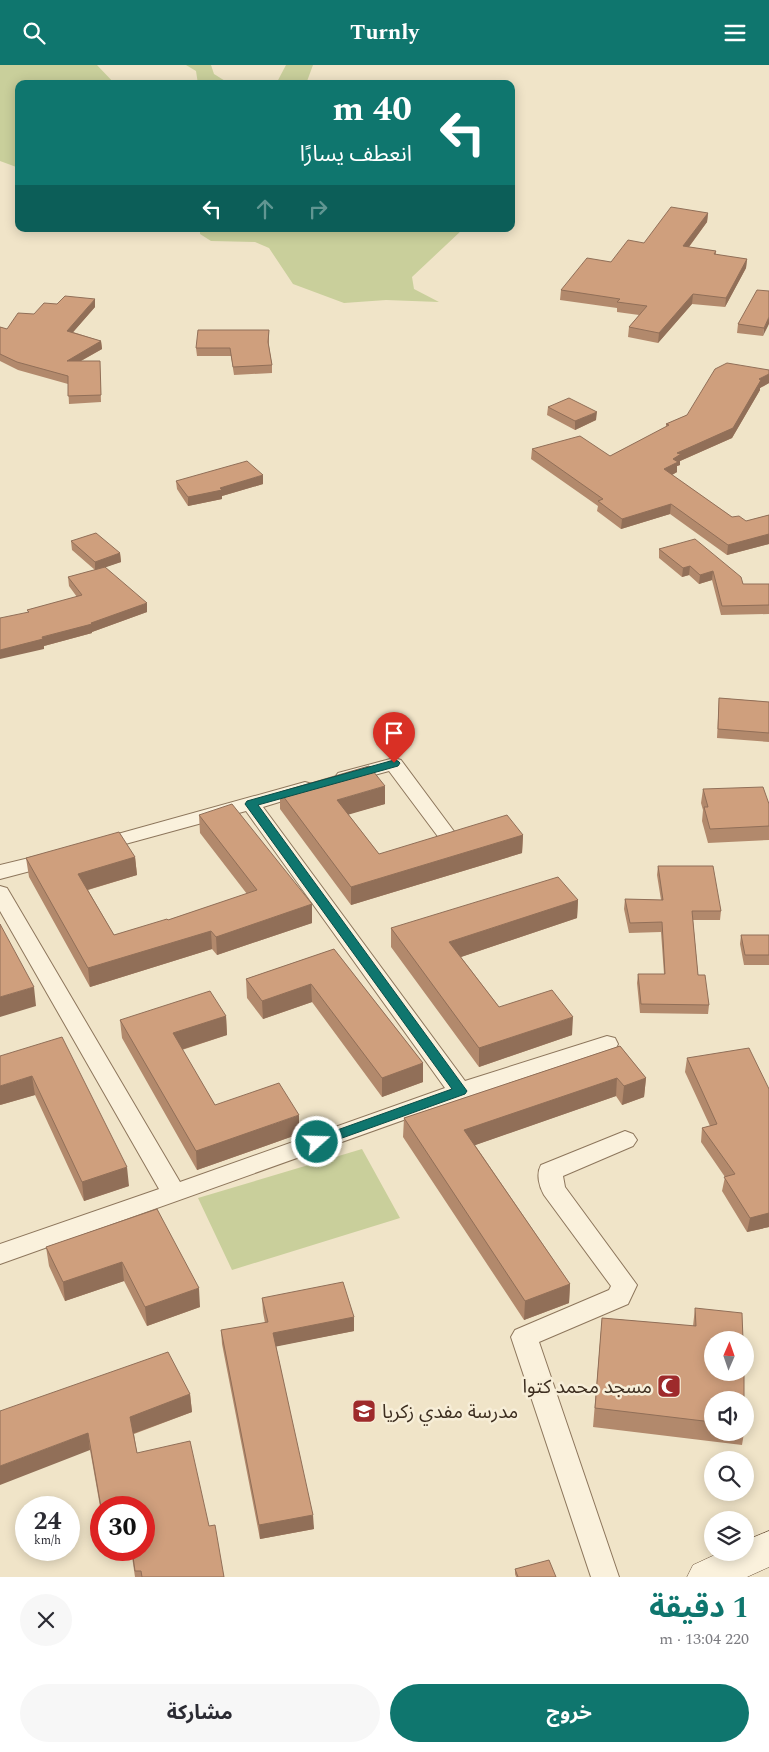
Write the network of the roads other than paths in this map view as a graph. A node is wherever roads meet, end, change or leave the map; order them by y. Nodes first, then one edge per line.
1 (251, 804) junction
2 (446, 834) edge
3 (0, 873) edge
4 (0, 893) edge
5 (607, 1044) dead end
6 (460, 1091) junction
7 (625, 1140) dead end
8 (174, 1193) junction
9 (0, 1254) edge
10 (769, 1548) edge
11 (605, 1577) edge
12 (707, 1577) edge

1 - 2 street
1 - 3 street
1 - 6 street
4 - 8 street
5 - 6 street
6 - 8 street
7 - 11 street
8 - 9 street
10 - 12 main road

